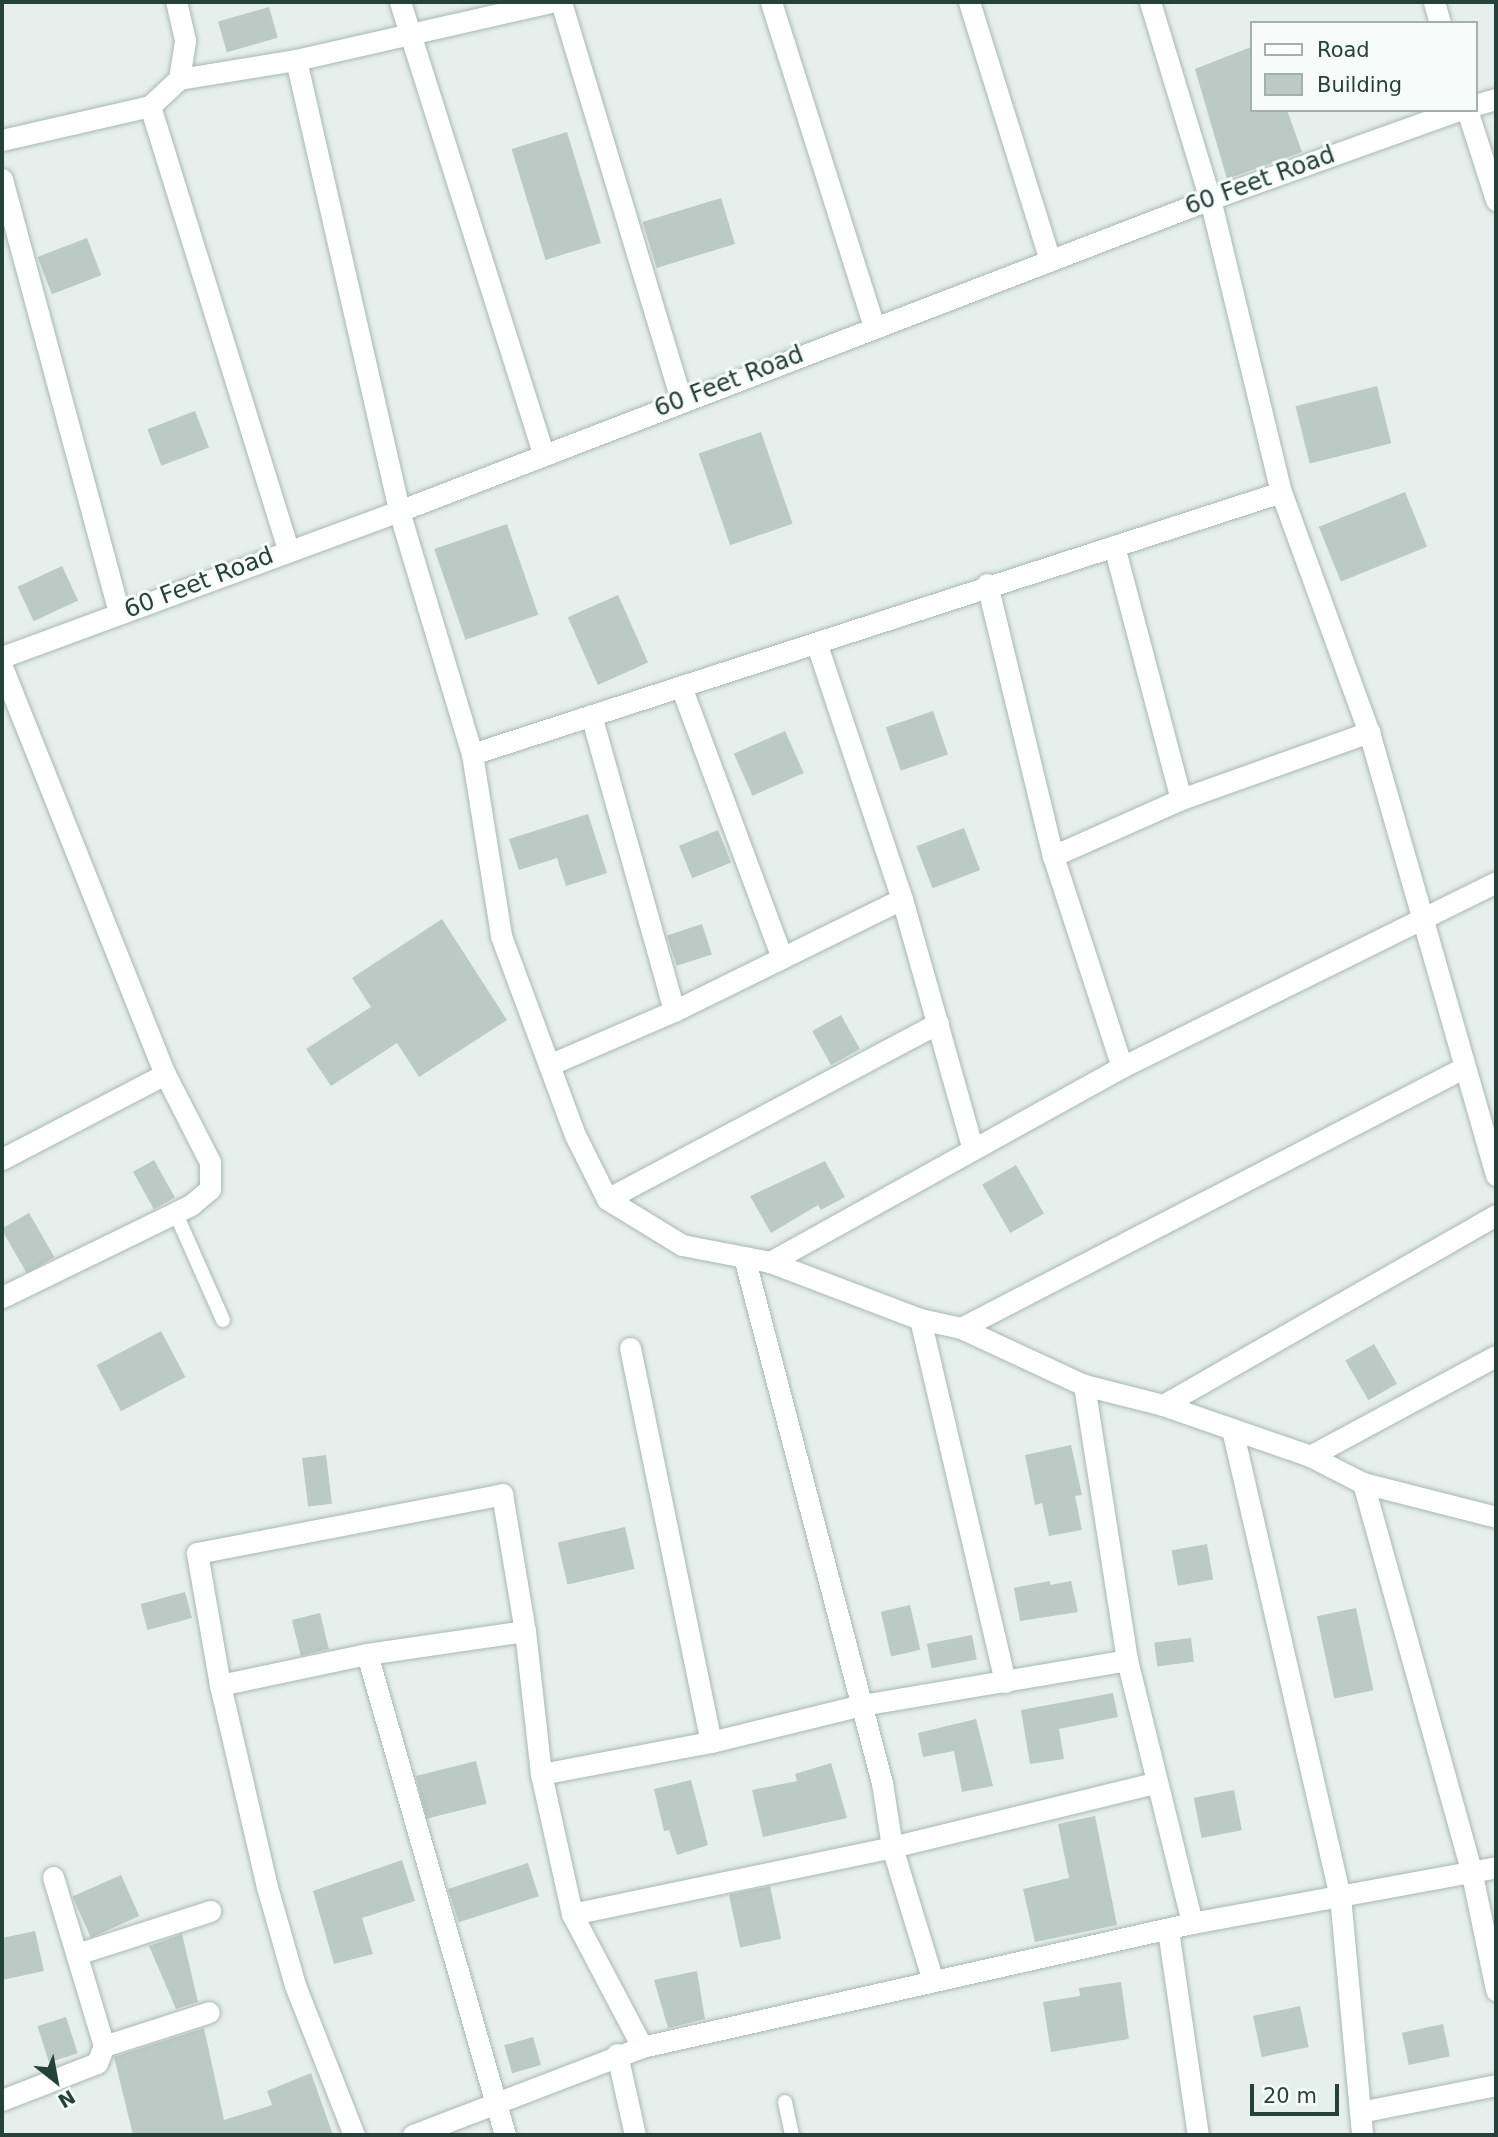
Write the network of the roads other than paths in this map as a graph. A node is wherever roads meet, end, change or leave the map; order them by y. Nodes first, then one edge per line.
1 (176, 2) edge
2 (400, 2) edge
3 (551, 2) edge
4 (561, 2) edge
5 (771, 2) edge
6 (969, 2) edge
7 (1150, 2) edge
8 (1434, 2) edge
9 (1439, 21) edge
10 (409, 34) junction
11 (296, 60) junction
12 (179, 79) junction
13 (1496, 99) edge
14 (1477, 104) edge
15 (150, 106) junction
16 (1452, 112) edge
17 (1468, 112) edge
18 (2, 140) edge
19 (2, 180) edge
20 (1210, 199) junction
21 (1496, 200) edge
22 (1050, 260) junction
23 (874, 327) junction
24 (681, 400) junction
25 (543, 453) junction
26 (1281, 492) junction
27 (399, 511) junction
28 (1114, 546) junction
29 (288, 550) junction
30 (987, 584) junction
31 (119, 614) junction
32 (817, 645) junction
33 (2, 657) edge
34 (2, 667) edge
35 (681, 689) junction
36 (591, 715) junction
37 (1369, 732) junction
38 (472, 754) junction
39 (1181, 799) junction
40 (1053, 856) junction
41 (1496, 882) edge
42 (902, 899) junction
43 (1422, 921) junction
44 (782, 958) junction
45 (674, 1011) junction
46 (938, 1023) junction
47 (549, 1065) junction
48 (1122, 1067) junction
49 (1462, 1068) junction
50 (165, 1074) junction
51 (972, 1146) junction
52 (2, 1159) edge
53 (1496, 1175) edge
54 (607, 1199) junction
55 (176, 1214) junction
56 (1496, 1215) edge
57 (744, 1257) junction
58 (770, 1262) junction
59 (2, 1297) edge
60 (920, 1319) junction
61 (223, 1320) dead end
62 (961, 1328) junction
63 (630, 1348) dead end
64 (1496, 1356) edge
65 (1084, 1385) junction
66 (1163, 1405) junction
67 (1232, 1429) junction
68 (1310, 1457) junction
69 (1363, 1483) junction
70 (1496, 1517) edge
71 (524, 1631) junction
72 (366, 1654) junction
73 (1127, 1660) junction
74 (1005, 1682) junction
75 (220, 1685) junction
76 (862, 1706) junction
77 (710, 1742) junction
78 (541, 1774) junction
79 (1154, 1783) junction
80 (892, 1847) junction
81 (1496, 1867) edge
82 (1471, 1870) junction
83 (53, 1877) dead end
84 (1340, 1896) junction
85 (210, 1911) dead end
86 (572, 1914) junction
87 (1192, 1923) junction
88 (1168, 1930) junction
89 (77, 1954) junction
90 (932, 1978) junction
91 (1496, 1990) edge
92 (209, 2012) dead end
93 (104, 2046) junction
94 (642, 2047) junction
95 (617, 2054) junction
96 (1496, 2085) edge
97 (2, 2100) edge
98 (785, 2102) dead end
99 (497, 2104) junction
100 (1360, 2112) junction
101 (354, 2135) edge
102 (413, 2135) edge
103 (505, 2135) edge
104 (635, 2135) edge
105 (792, 2135) edge
106 (1198, 2135) edge
107 (1362, 2135) edge

1 - 12 street
2 - 10 street
3 - 10 street
4 - 24 street
5 - 23 street
6 - 22 street
7 - 20 street
8 - 9 street
10 - 11 street
10 - 25 street
11 - 12 street
11 - 27 street
12 - 15 street
13 - 14 street
15 - 18 street
15 - 29 street
16 - 20 street, 60 Feet Road
17 - 21 street
19 - 31 street
20 - 22 street, 60 Feet Road
20 - 26 street
22 - 23 street, 60 Feet Road
23 - 24 street, 60 Feet Road
24 - 25 street, 60 Feet Road
25 - 27 street, 60 Feet Road
26 - 28 street
26 - 37 street
27 - 29 street, 60 Feet Road
27 - 38 street
28 - 30 street
28 - 39 street
29 - 31 street, 60 Feet Road
30 - 32 street
30 - 40 street
31 - 33 street, 60 Feet Road
32 - 35 street
32 - 42 street
34 - 50 street
35 - 36 street
35 - 44 street
36 - 38 street
36 - 45 street
37 - 39 street
37 - 43 street
38 - 47 street
39 - 40 street
40 - 48 street
41 - 43 street
42 - 44 street
42 - 46 street
43 - 48 street
43 - 49 street
44 - 45 street
45 - 47 street
46 - 51 street
46 - 54 street
47 - 54 street
48 - 51 street
49 - 53 street
49 - 62 street
50 - 52 street
50 - 55 street
51 - 58 street
54 - 57 street
55 - 59 street
55 - 61 lane
56 - 66 street
57 - 58 street
57 - 76 street
58 - 60 street
60 - 62 street
60 - 74 street
62 - 65 street
63 - 77 street
64 - 68 street
65 - 66 street
65 - 73 street
66 - 67 street
67 - 68 street
67 - 84 street
68 - 69 street
69 - 70 street
69 - 82 street
71 - 72 street
71 - 75 street
71 - 78 street
72 - 75 street
72 - 99 street
73 - 74 street
73 - 79 street
74 - 76 street
75 - 101 street
76 - 77 street
76 - 80 street
77 - 78 street
78 - 86 street
79 - 80 street
79 - 87 street
80 - 86 street
80 - 90 street
81 - 82 street
82 - 84 street
82 - 91 street
83 - 89 street
84 - 87 street
84 - 100 street
85 - 89 street
86 - 94 street
87 - 88 street
88 - 90 street
88 - 106 street
89 - 93 street
90 - 94 street
92 - 93 street
93 - 97 street
94 - 95 street
95 - 99 street
95 - 104 street
96 - 100 street
98 - 105 lane
99 - 102 street
99 - 103 street
100 - 107 street

